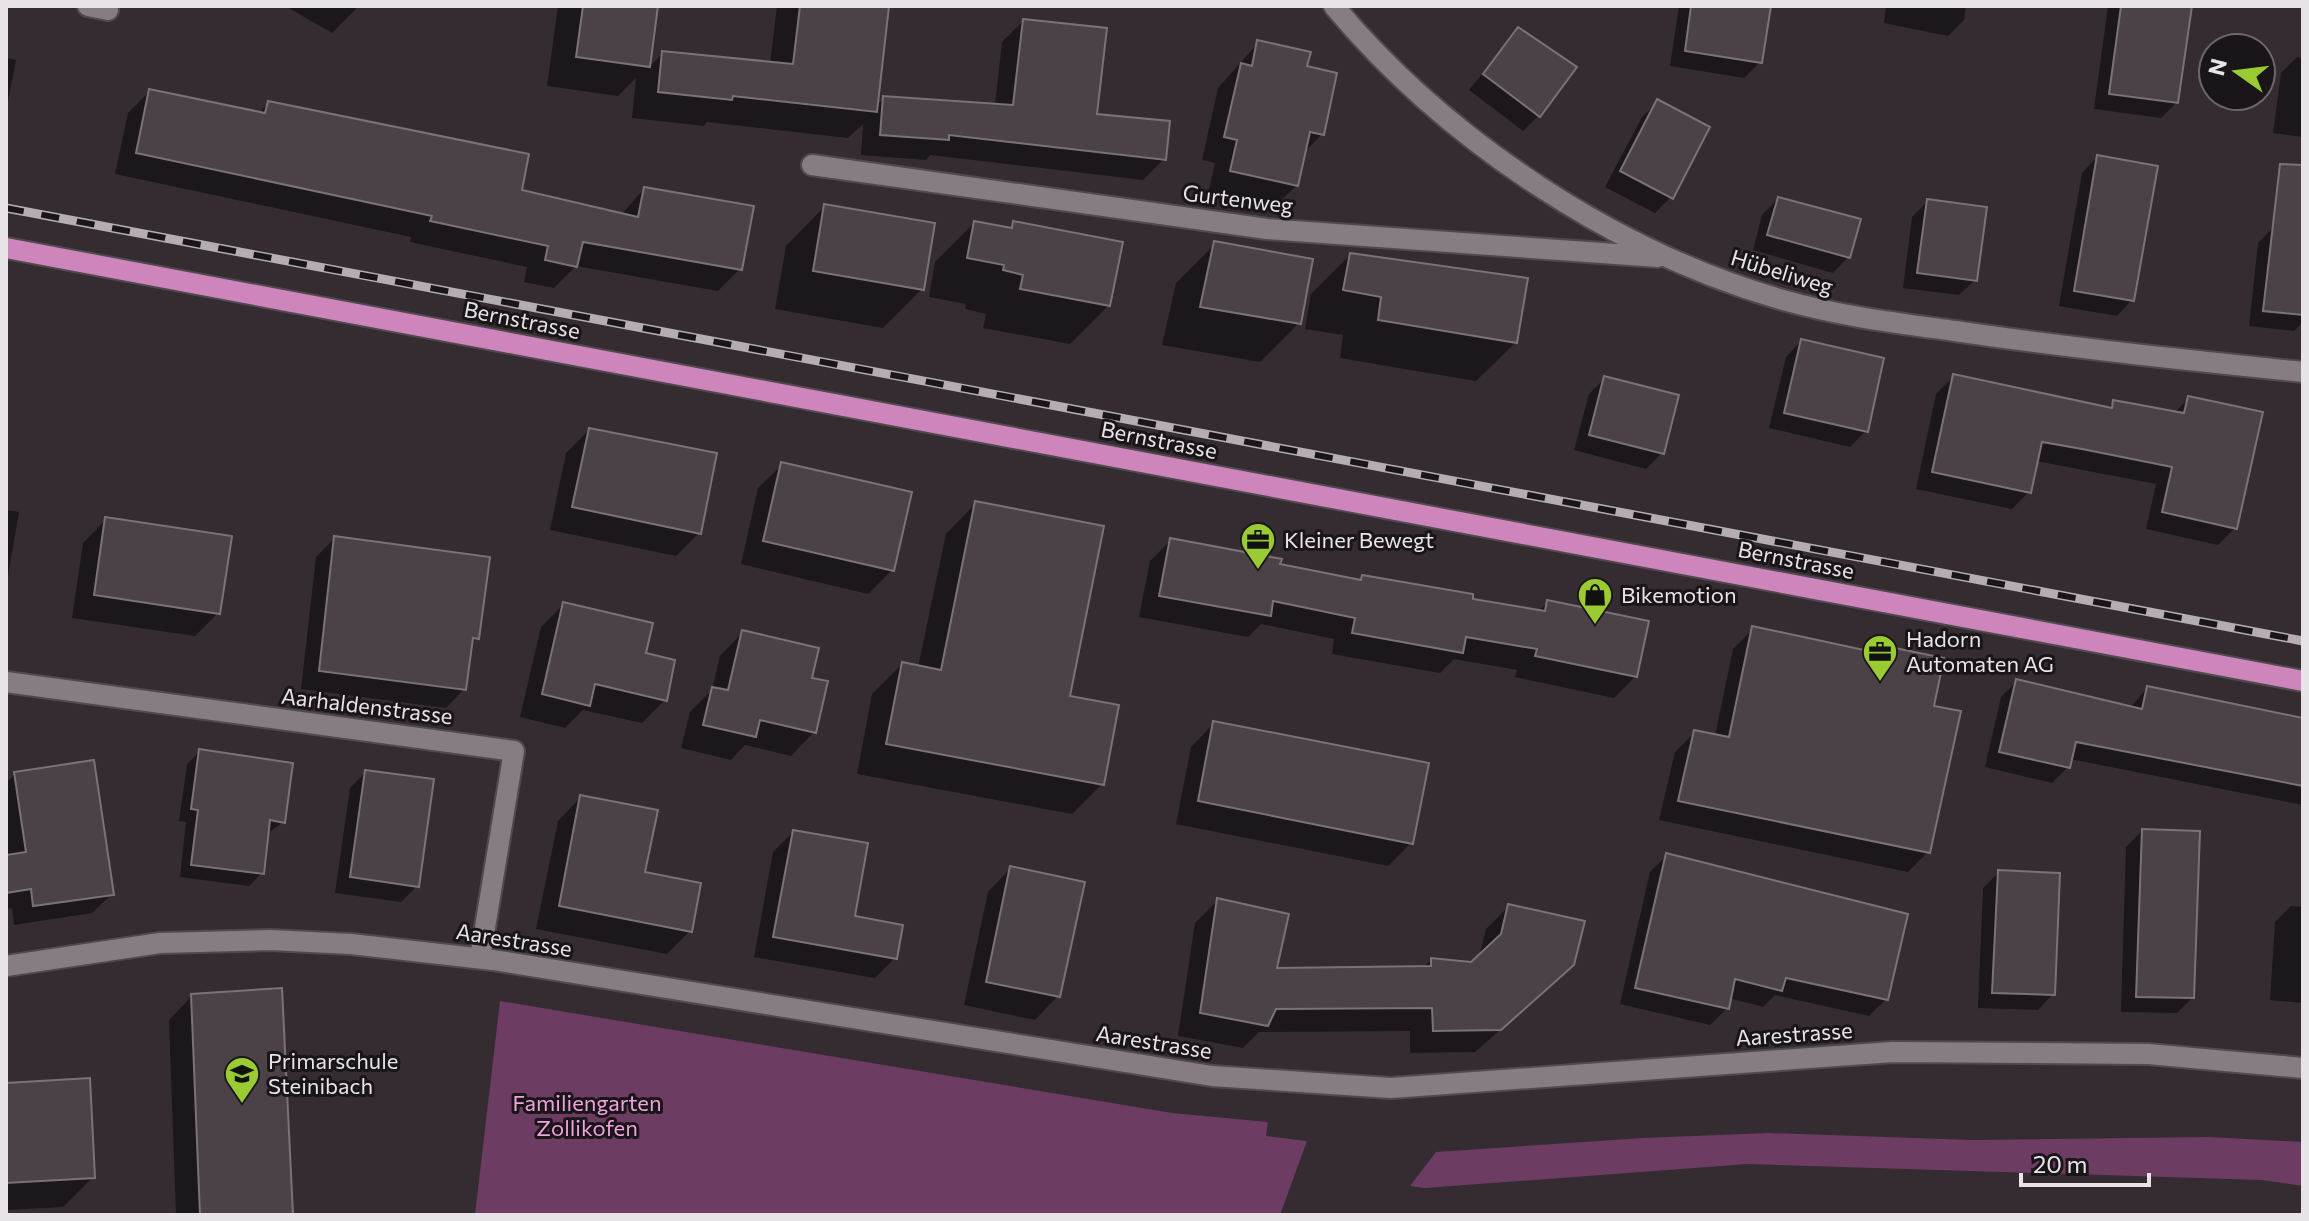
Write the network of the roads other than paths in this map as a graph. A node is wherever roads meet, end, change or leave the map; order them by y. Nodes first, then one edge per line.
1 (1334, 6) edge
2 (812, 165) dead end
3 (6, 248) edge
4 (1662, 257) junction
5 (2303, 372) edge
6 (2303, 681) edge
7 (6, 682) edge
8 (480, 958) junction
9 (6, 966) edge
10 (2303, 1068) edge

1 - 4 street, Hübeliweg
2 - 4 street, Gurtenweg
3 - 6 main road, Bernstrasse
4 - 5 street, Hübeliweg
7 - 8 street, Aarhaldenstrasse
8 - 9 street, Aarestrasse
8 - 10 street, Aarestrasse

